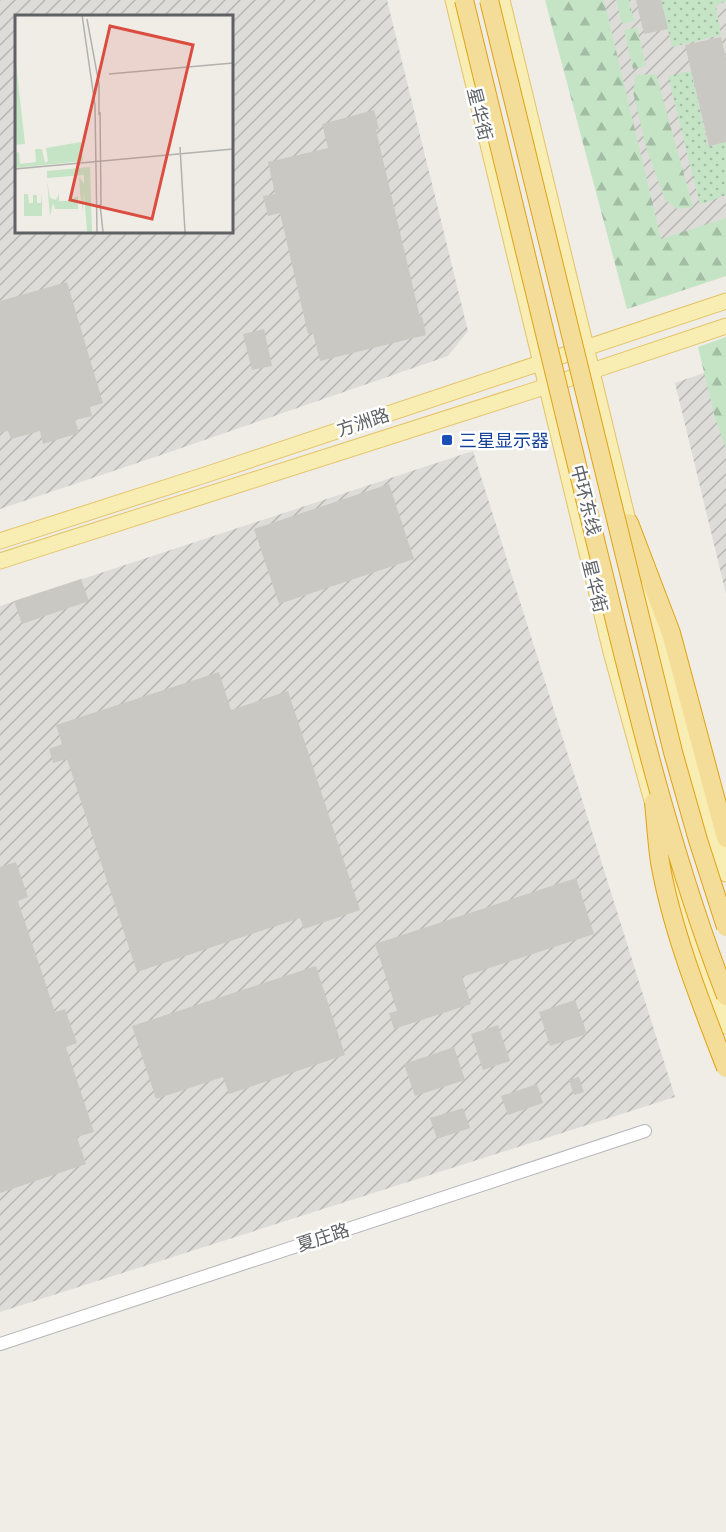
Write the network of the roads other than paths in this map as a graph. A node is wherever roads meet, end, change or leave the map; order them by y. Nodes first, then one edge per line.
1 (453, 0) edge
2 (459, 0) edge
3 (464, 0) edge
4 (489, 0) edge
5 (502, 0) edge
6 (472, 35) junction
7 (726, 301) edge
8 (726, 326) edge
9 (587, 347) junction
10 (541, 363) junction
11 (592, 371) junction
12 (547, 386) junction
13 (629, 523) junction
14 (0, 541) edge
15 (0, 561) edge
16 (650, 758) junction
17 (726, 838) edge
18 (726, 874) edge
19 (726, 927) edge
20 (726, 996) edge
21 (726, 1026) edge
22 (726, 1068) edge
23 (645, 1131) dead end
24 (0, 1344) edge

1 - 10 main road, 星华街
2 - 6 highway, bridge
3 - 6 highway, 中环东线, bridge
4 - 19 highway, 中环东线, bridge
5 - 9 main road
6 - 16 highway, 中环东线, bridge
7 - 9 main road, 方洲路
8 - 11 main road, 方洲路
9 - 10 main road, 方洲路
9 - 11 main road
10 - 12 main road, 星华街
10 - 14 main road, 方洲路
11 - 12 main road, 方洲路
11 - 13 main road
12 - 15 main road, 方洲路
12 - 21 main road, 星华街
13 - 17 highway
13 - 18 main road
16 - 20 highway, 中环东线, bridge
16 - 22 highway, bridge
23 - 24 street, 夏庄路

